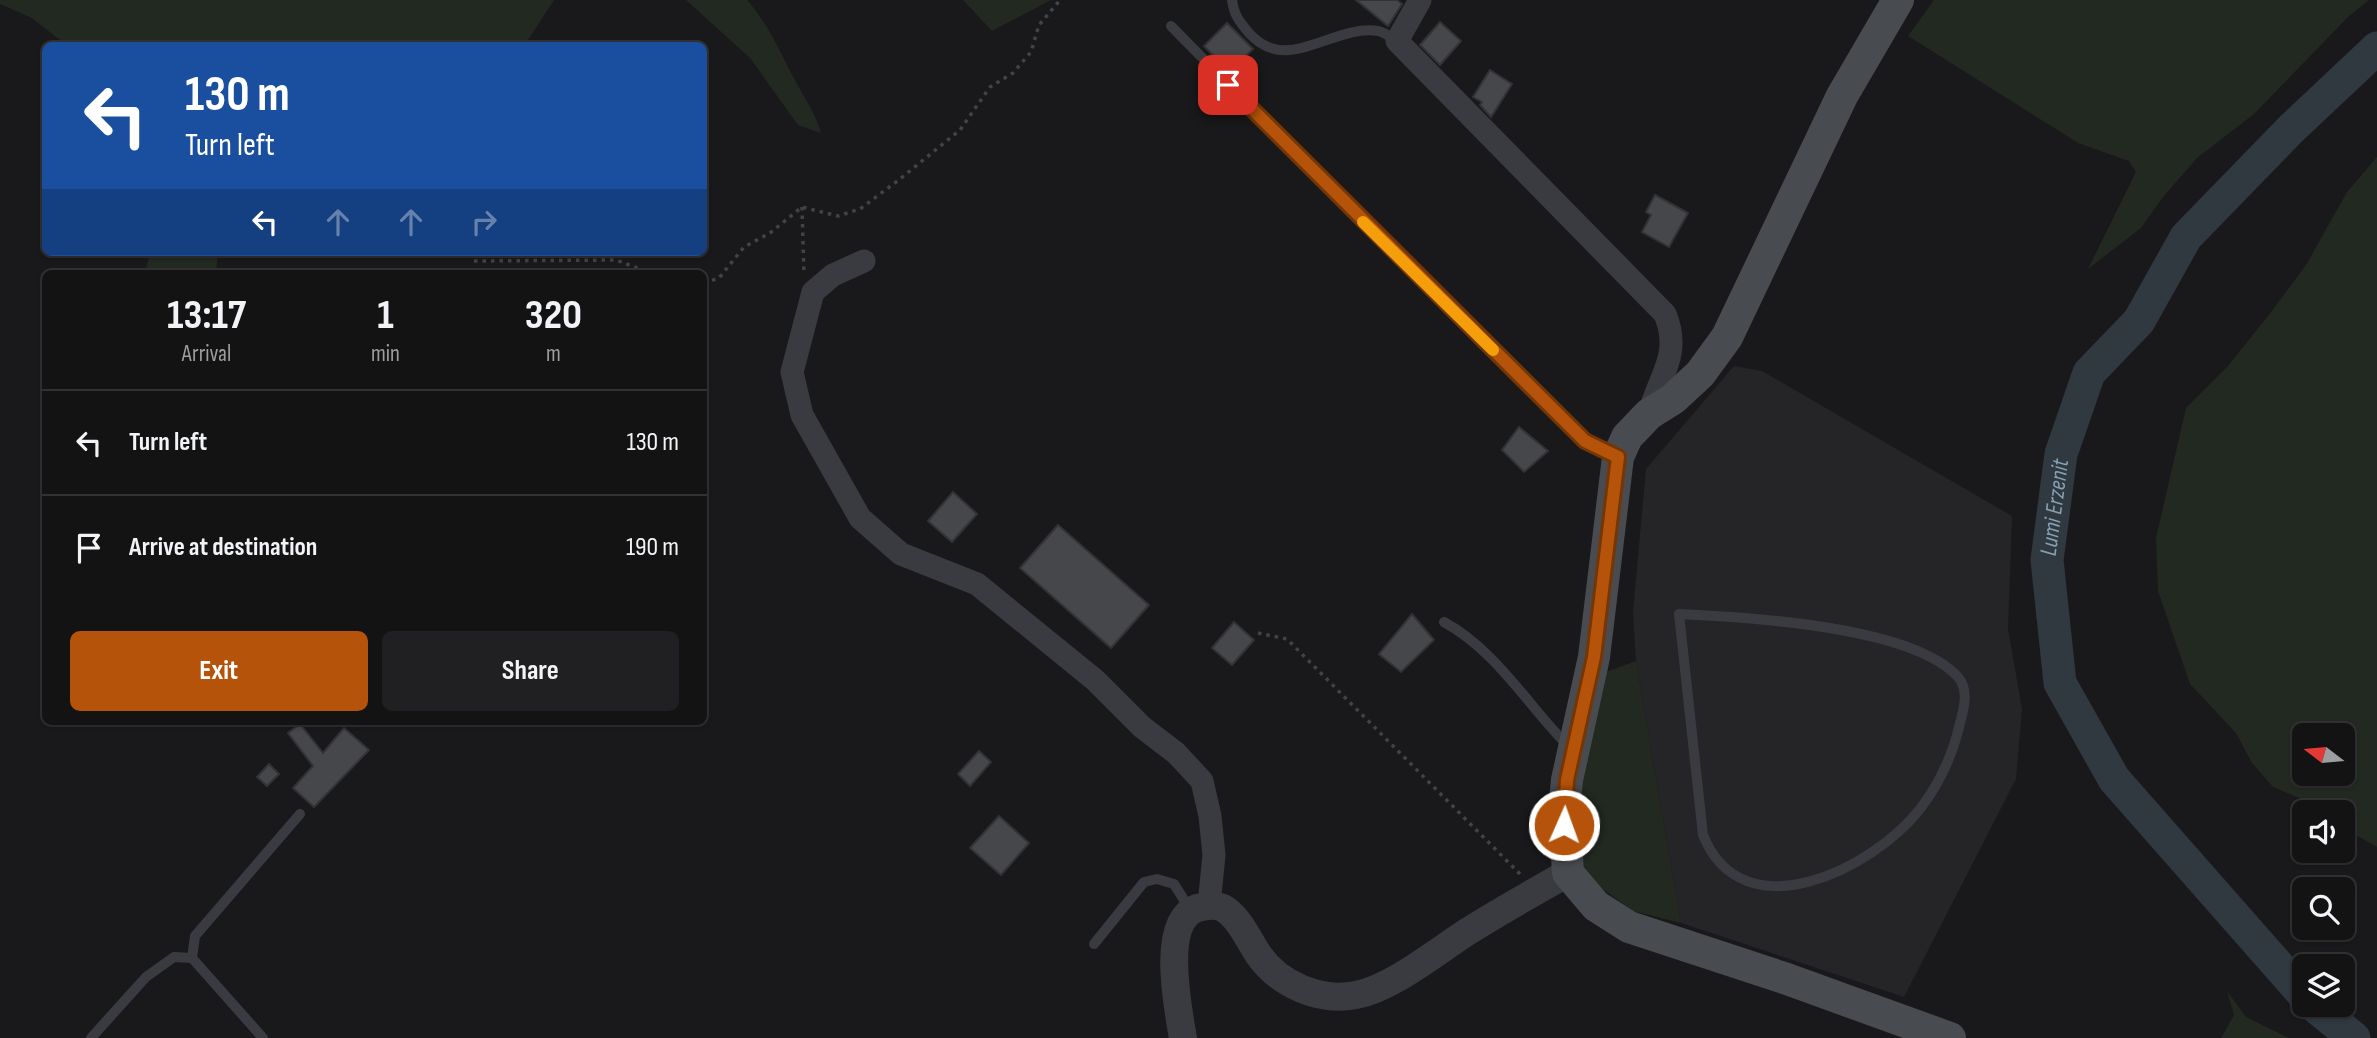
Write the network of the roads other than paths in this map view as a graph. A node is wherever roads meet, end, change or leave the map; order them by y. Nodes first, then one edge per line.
1 (1232, 0) edge
2 (1420, 0) edge
3 (1898, 0) edge
4 (1171, 26) dead end
5 (1397, 41) junction
6 (864, 261) dead end
7 (1649, 414) junction
8 (1618, 457) junction
9 (1679, 614) joint
10 (1444, 622) dead end
11 (1574, 752) junction
12 (300, 814) dead end
13 (1568, 873) junction
14 (1200, 908) junction
15 (1094, 944) dead end
16 (192, 958) junction
17 (91, 1038) edge
18 (263, 1038) edge
19 (1183, 1038) edge
20 (1950, 1038) edge

1 - 5 lane
2 - 5 street
3 - 7 main road
4 - 8 lane
5 - 7 street
6 - 14 street
7 - 8 main road
8 - 11 main road
9 - 9 lane
10 - 11 lane
11 - 13 main road
12 - 16 lane
13 - 14 street
13 - 20 main road
14 - 15 lane
14 - 19 street
16 - 17 lane
16 - 18 lane

